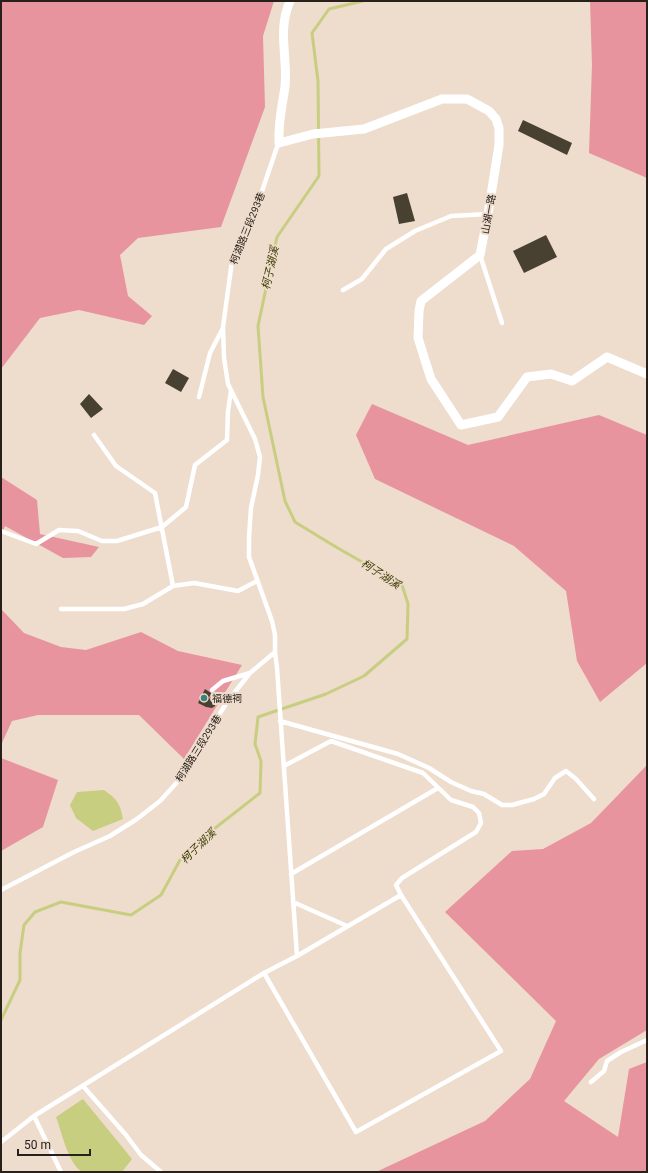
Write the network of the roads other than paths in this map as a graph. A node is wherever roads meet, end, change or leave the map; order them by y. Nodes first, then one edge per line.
1 (290, 1) edge
2 (280, 143) junction
3 (488, 214) junction
4 (480, 255) junction
5 (343, 290) dead end
6 (502, 323) dead end
7 (223, 326) junction
8 (647, 374) edge
9 (231, 391) junction
10 (200, 397) dead end
11 (94, 435) dead end
12 (162, 527) junction
13 (1, 532) edge
14 (257, 581) junction
15 (173, 586) junction
16 (62, 610) dead end
17 (275, 652) junction
18 (250, 673) junction
19 (212, 690) dead end
20 (280, 721) junction
21 (284, 766) junction
22 (438, 788) junction
23 (594, 799) dead end
24 (291, 874) junction
25 (1, 890) edge
26 (401, 894) junction
27 (293, 902) junction
28 (347, 926) junction
29 (296, 956) junction
30 (264, 973) junction
31 (647, 1040) edge
32 (591, 1082) dead end
33 (83, 1086) junction
34 (34, 1116) junction
35 (1, 1142) edge
36 (61, 1172) edge
37 (162, 1172) edge

1 - 2 street
2 - 3 street, 山湖一路
2 - 7 lane, 柯湖路三段293巷
3 - 4 street, 山湖一路
3 - 5 lane
4 - 6 lane
4 - 8 street
7 - 9 lane, 柯湖路三段293巷
7 - 10 lane
9 - 12 lane
9 - 14 lane, 柯湖路三段293巷
11 - 12 lane
12 - 13 lane
12 - 15 lane
14 - 15 lane
14 - 17 lane, 柯湖路三段293巷
15 - 16 lane
17 - 18 lane, 柯湖路三段293巷
17 - 20 lane
18 - 19 lane
18 - 25 lane, 柯湖路三段293巷
20 - 21 lane
20 - 23 lane
21 - 22 lane
21 - 24 lane
22 - 24 lane
22 - 26 lane
24 - 27 lane
26 - 28 lane
26 - 30 lane
27 - 28 lane
27 - 29 lane
28 - 29 lane
29 - 30 lane
30 - 33 lane
31 - 32 lane
33 - 34 lane
33 - 37 lane
34 - 35 lane
34 - 36 lane

